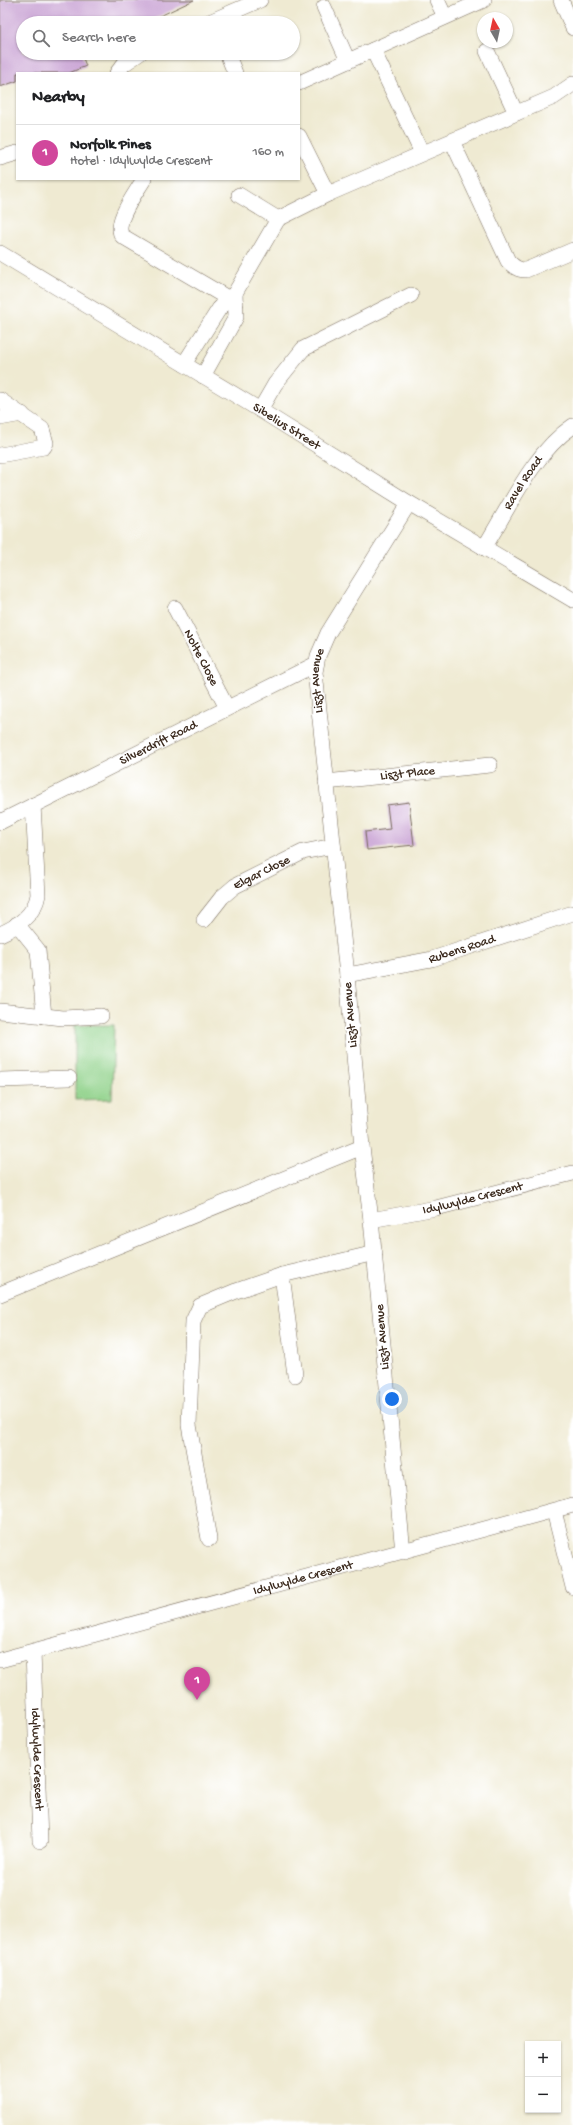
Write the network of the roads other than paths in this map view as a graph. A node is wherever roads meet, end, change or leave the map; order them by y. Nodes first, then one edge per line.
1 (260, 0) edge
2 (437, 0) edge
3 (484, 0) edge
4 (561, 0) edge
5 (324, 7) dead end
6 (223, 16) edge
7 (445, 17) junction
8 (573, 28) edge
9 (373, 50) junction
10 (487, 51) dead end
11 (130, 60) edge
12 (229, 60) edge
13 (348, 61) junction
14 (118, 72) edge
15 (235, 72) edge
16 (300, 83) edge
17 (573, 84) edge
18 (516, 113) junction
19 (300, 138) edge
20 (452, 141) junction
21 (16, 153) edge
22 (422, 153) junction
23 (0, 158) edge
24 (143, 180) edge
25 (328, 194) junction
26 (239, 195) dead end
27 (278, 219) junction
28 (573, 250) edge
29 (0, 253) edge
30 (411, 295) dead end
31 (234, 298) junction
32 (184, 364) junction
33 (203, 376) junction
34 (0, 400) edge
35 (260, 410) junction
36 (22, 414) junction
37 (0, 418) edge
38 (573, 426) edge
39 (0, 455) edge
40 (409, 503) junction
41 (484, 548) junction
42 (573, 600) edge
43 (175, 608) dead end
44 (316, 664) junction
45 (227, 708) junction
46 (490, 766) dead end
47 (326, 782) junction
48 (32, 805) junction
49 (0, 822) edge
50 (333, 846) junction
51 (573, 913) edge
52 (204, 920) dead end
53 (17, 924) junction
54 (0, 934) edge
55 (347, 975) junction
56 (0, 1011) edge
57 (44, 1016) junction
58 (101, 1016) dead end
59 (69, 1078) dead end
60 (0, 1080) edge
61 (362, 1147) junction
62 (573, 1173) edge
63 (371, 1220) junction
64 (375, 1253) junction
65 (282, 1275) junction
66 (0, 1294) edge
67 (295, 1375) dead end
68 (573, 1505) edge
69 (554, 1511) junction
70 (209, 1539) dead end
71 (403, 1552) junction
72 (573, 1587) edge
73 (33, 1652) junction
74 (0, 1660) edge
75 (40, 1841) dead end

1 - 6 street
2 - 7 street
3 - 7 street
4 - 8 street
5 - 13 street
7 - 9 street
9 - 13 street
9 - 22 street
10 - 18 street
11 - 14 street
12 - 15 street
13 - 16 street
17 - 18 street
18 - 20 street
19 - 25 street
20 - 22 street
20 - 28 street
21 - 23 street
22 - 25 street
24 - 31 street
25 - 27 street
26 - 27 street
27 - 31 street
29 - 32 street, Sibelius Street
30 - 35 street
31 - 32 street
31 - 33 street
32 - 33 street, Sibelius Street
33 - 35 street, Sibelius Street
34 - 36 street
35 - 40 street, Sibelius Street
36 - 37 street
36 - 39 street
38 - 41 street, Ravel Road
40 - 41 street, Sibelius Street
40 - 44 street, Liszt Avenue
41 - 42 street, Sibelius Street
43 - 45 street, Nolte Close
44 - 45 street, Silverdrift Road
44 - 47 street, Liszt Avenue
45 - 48 street, Silverdrift Road
46 - 47 street, Liszt Place
47 - 50 street, Liszt Avenue
48 - 49 street, Silverdrift Road
48 - 53 street
50 - 52 street, Elgar Close
50 - 55 street, Liszt Avenue
51 - 55 street, Rubens Road
53 - 54 street
53 - 57 street
55 - 61 street, Liszt Avenue
56 - 57 street
57 - 58 street
59 - 60 street
61 - 63 street, Liszt Avenue
61 - 66 street
62 - 63 street, Idylwylde Crescent
63 - 64 street, Liszt Avenue
64 - 65 street
64 - 71 street, Liszt Avenue
65 - 67 street
65 - 70 street
68 - 69 street, Idylwylde Crescent
69 - 71 street, Idylwylde Crescent
69 - 72 street
71 - 73 street, Idylwylde Crescent
73 - 74 street, Idylwylde Crescent
73 - 75 street, Idylwylde Crescent

